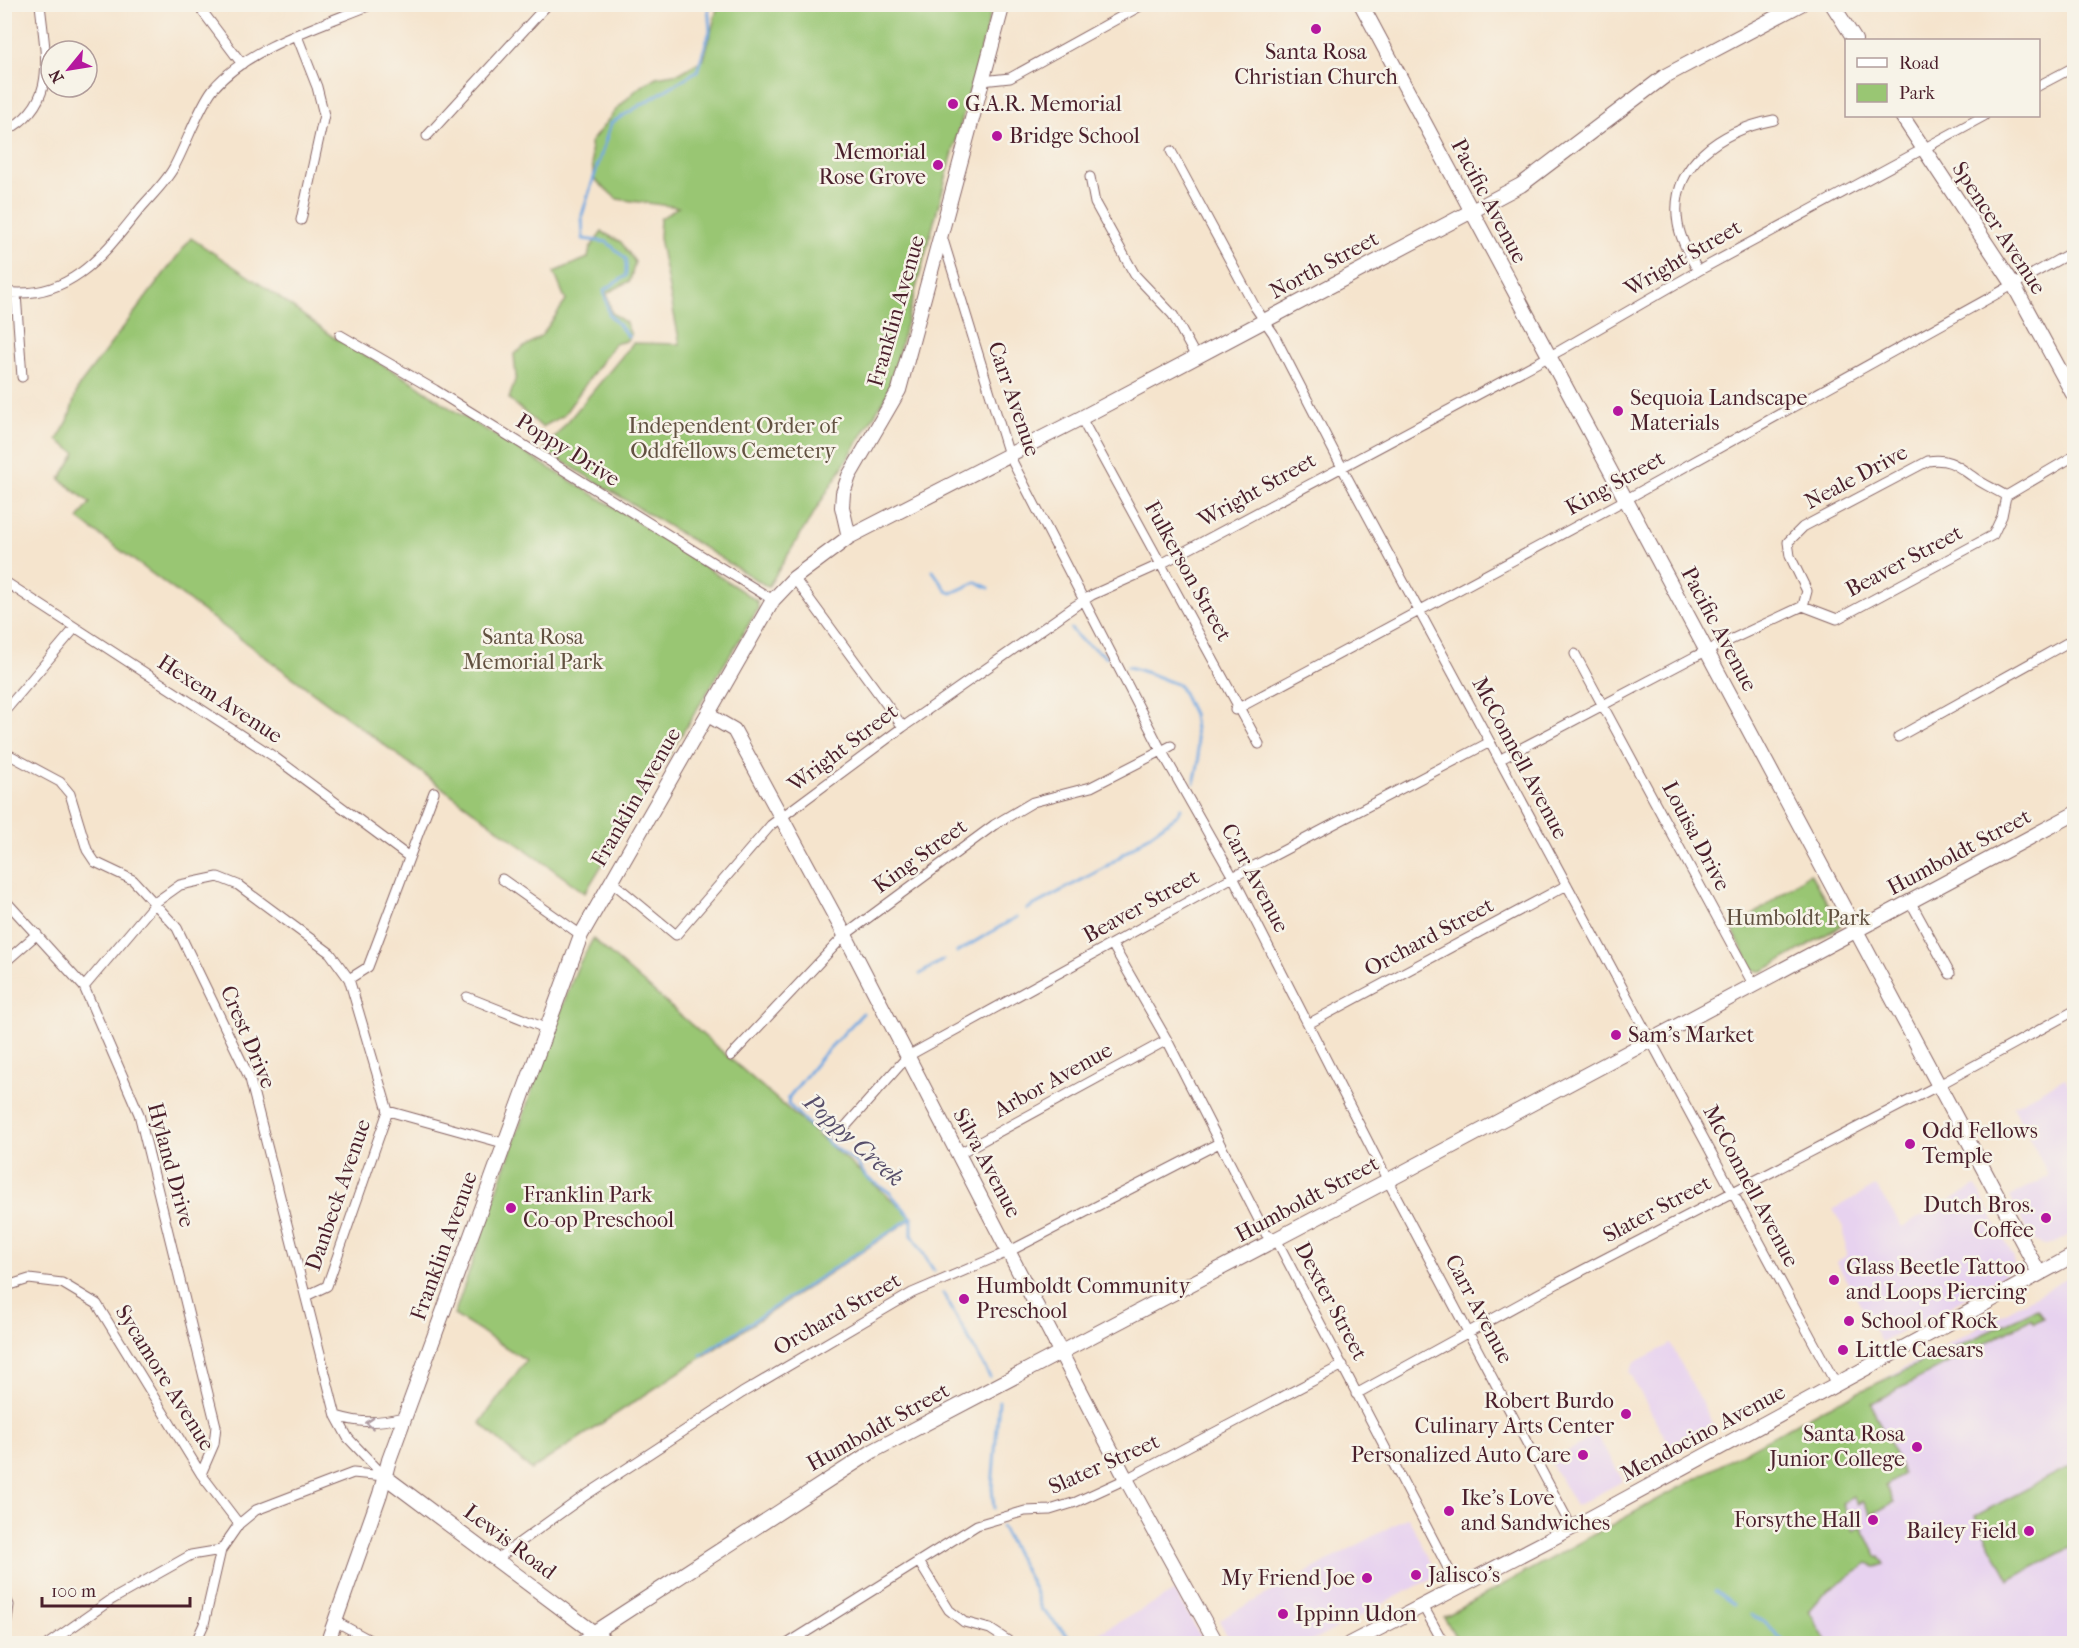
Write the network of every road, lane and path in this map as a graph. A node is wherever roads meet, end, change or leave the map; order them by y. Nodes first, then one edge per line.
1 (40, 4) edge
2 (197, 4) edge
3 (373, 4) edge
4 (548, 4) edge
5 (1003, 4) edge
6 (1144, 4) edge
7 (1361, 4) edge
8 (1801, 4) edge
9 (1832, 4) edge
10 (297, 36) junction
11 (1854, 39) edge
12 (242, 64) junction
13 (2074, 67) edge
14 (982, 81) junction
15 (2040, 85) edge
16 (1903, 117) edge
17 (1982, 117) edge
18 (1774, 120) dead end
19 (4, 132) edge
20 (427, 136) dead end
21 (1923, 149) junction
22 (1171, 151) dead end
23 (1090, 177) dead end
24 (1470, 212) junction
25 (301, 220) dead end
26 (941, 231) junction
27 (2074, 251) edge
28 (1698, 271) junction
29 (2013, 284) junction
30 (4, 292) edge
31 (16, 294) junction
32 (1264, 320) junction
33 (340, 335) dead end
34 (1548, 356) junction
35 (1196, 357) junction
36 (22, 377) dead end
37 (2074, 396) edge
38 (1081, 418) junction
39 (1009, 455) junction
40 (2074, 456) edge
41 (1341, 466) junction
42 (2006, 496) junction
43 (1625, 500) junction
44 (849, 537) junction
45 (1161, 564) junction
46 (794, 578) junction
47 (4, 581) edge
48 (773, 600) junction
49 (1084, 601) junction
50 (1803, 606) junction
51 (1418, 610) junction
52 (75, 628) junction
53 (2074, 639) edge
54 (1707, 651) junction
55 (1575, 654) dead end
56 (1604, 705) junction
57 (1237, 709) junction
58 (4, 712) edge
59 (708, 715) junction
60 (903, 727) junction
61 (1898, 737) dead end
62 (1490, 742) junction
63 (1258, 744) dead end
64 (1171, 746) dead end
65 (1161, 750) junction
66 (4, 752) edge
67 (1499, 760) junction
68 (434, 792) dead end
69 (2074, 814) edge
70 (781, 819) junction
71 (409, 857) junction
72 (1233, 877) junction
73 (502, 879) dead end
74 (612, 882) junction
75 (1567, 885) junction
76 (4, 899) edge
77 (156, 902) junction
78 (1910, 902) junction
79 (1855, 932) junction
80 (37, 934) junction
81 (845, 934) junction
82 (581, 935) junction
83 (1112, 944) junction
84 (4, 963) edge
85 (1950, 974) dead end
86 (349, 979) junction
87 (1753, 984) junction
88 (84, 987) junction
89 (466, 997) dead end
90 (2074, 1011) edge
91 (1310, 1023) junction
92 (544, 1028) junction
93 (1167, 1040) junction
94 (1650, 1040) junction
95 (731, 1056) dead end
96 (908, 1056) junction
97 (1939, 1085) junction
98 (388, 1111) junction
99 (837, 1136) dead end
100 (503, 1143) junction
101 (1219, 1143) junction
102 (958, 1154) junction
103 (1388, 1180) junction
104 (1732, 1192) junction
105 (1276, 1239) junction
106 (1010, 1251) junction
107 (2074, 1255) edge
108 (2039, 1273) junction
109 (4, 1287) edge
110 (306, 1296) junction
111 (1470, 1333) junction
112 (1061, 1351) junction
113 (1343, 1365) junction
114 (1836, 1384) junction
115 (1356, 1394) junction
116 (336, 1416) junction
117 (404, 1417) junction
118 (201, 1474) junction
119 (384, 1476) junction
120 (1126, 1479) junction
121 (239, 1524) junction
122 (1572, 1528) junction
123 (221, 1550) junction
124 (498, 1558) junction
125 (919, 1562) junction
126 (1458, 1587) junction
127 (4, 1594) edge
128 (1423, 1606) junction
129 (335, 1621) junction
130 (593, 1633) junction
131 (4, 1643) edge
132 (48, 1644) edge
133 (195, 1644) edge
134 (327, 1644) edge
135 (377, 1644) edge
136 (573, 1644) edge
137 (609, 1644) edge
138 (787, 1644) edge
139 (1013, 1644) edge
140 (1217, 1644) edge
141 (1349, 1644) edge
142 (1438, 1644) edge
143 (1444, 1644) edge

1 - 19 street
2 - 12 street
3 - 10 street
4 - 20 street
5 - 14 street, Franklin Avenue
6 - 14 street
7 - 24 street, Pacific Avenue
8 - 24 street, North Street
9 - 11 street
10 - 12 street
10 - 25 street
12 - 31 street
13 - 15 street
14 - 26 street, Franklin Avenue
16 - 21 street, Spencer Avenue
17 - 21 street, Wright Street
18 - 28 street
21 - 28 street, Wright Street
21 - 29 street, Spencer Avenue
22 - 32 street, McConnell Avenue
23 - 35 street
24 - 32 street, North Street
24 - 34 street, Pacific Avenue
26 - 39 street, Carr Avenue
26 - 44 street, Franklin Avenue
27 - 29 street, King Street
28 - 34 street, Wright Street
29 - 37 street, Spencer Avenue
29 - 43 street, King Street
30 - 31 street
31 - 36 street
32 - 35 street, North Street
32 - 41 street, McConnell Avenue
33 - 48 street, Poppy Drive
34 - 41 street, Wright Street
34 - 43 street, Pacific Avenue
35 - 38 street, North Street
38 - 39 street, North Street
38 - 45 street, Fulkerson Street
39 - 44 street, North Street
39 - 49 street, Carr Avenue
40 - 42 street
41 - 45 street, Wright Street
41 - 51 street, McConnell Avenue
42 - 50 street, Beaver Street
42 - 50 street, Neale Drive
43 - 51 street, King Street
43 - 54 street, Pacific Avenue
44 - 46 street, Franklin Avenue
45 - 49 street, Wright Street
45 - 57 street, Fulkerson Street
46 - 48 street, Franklin Avenue
46 - 60 street
47 - 52 street, Hexem Avenue
48 - 59 street, Franklin Avenue
49 - 60 street, Wright Street
49 - 65 street, Carr Avenue
50 - 54 street
51 - 57 street, King Street
51 - 62 street, McConnell Avenue
52 - 58 street
52 - 71 street, Hexem Avenue
53 - 61 street
54 - 56 street
54 - 79 street, Pacific Avenue
55 - 56 street, Louisa Drive
56 - 67 street
56 - 87 street, Louisa Drive
57 - 63 street, Fulkerson Street
59 - 70 street, Silva Avenue
59 - 74 street, Franklin Avenue
60 - 70 street, Wright Street
62 - 67 street, McConnell Avenue
62 - 72 street, Beaver Street
64 - 65 street, King Street
65 - 72 street, Carr Avenue
65 - 81 street, King Street
66 - 77 street, Crest Drive
67 - 75 street, McConnell Avenue
68 - 71 street
69 - 78 street, Humboldt Street
70 - 74 street, Wright Street
70 - 81 street, Silva Avenue
71 - 86 street
72 - 83 street, Beaver Street
72 - 91 street, Carr Avenue
73 - 82 street
74 - 82 street, Franklin Avenue
75 - 91 street, Orchard Street
75 - 94 street, McConnell Avenue
76 - 80 street, Hyland Drive
77 - 86 street, Danbeck Avenue
77 - 88 street, Danbeck Avenue
77 - 110 street, Crest Drive
78 - 79 street, Humboldt Street
78 - 85 street
79 - 87 street, Humboldt Street
79 - 97 street, Pacific Avenue
80 - 84 street
80 - 88 street, Hyland Drive
81 - 95 street, King Street
81 - 96 street, Silva Avenue
82 - 92 street, Franklin Avenue
83 - 93 street, Dexter Street
83 - 96 street, Beaver Street
86 - 98 street, Danbeck Avenue
87 - 94 street, Humboldt Street
88 - 118 street, Hyland Drive
89 - 92 street
90 - 97 street, Slater Street
91 - 103 street, Carr Avenue
92 - 100 street, Franklin Avenue
93 - 101 street, Dexter Street
93 - 102 street, Arbor Avenue
94 - 103 street, Humboldt Street
94 - 104 street, McConnell Avenue
96 - 99 street, Beaver Street
96 - 102 street, Silva Avenue
97 - 104 street, Slater Street
97 - 108 street, Pacific Avenue
98 - 100 street
98 - 110 street, Danbeck Avenue
100 - 117 street, Franklin Avenue
101 - 105 street, Dexter Street
101 - 106 street, Orchard Street
102 - 106 street, Silva Avenue
103 - 105 street, Humboldt Street
103 - 111 street, Carr Avenue
104 - 111 street, Slater Street
104 - 114 street, McConnell Avenue
105 - 112 street, Humboldt Street
105 - 113 street, Dexter Street
106 - 112 street, Silva Avenue
106 - 124 street, Orchard Street
107 - 108 street, Mendocino Avenue
108 - 114 street, Mendocino Avenue
109 - 118 street, Sycamore Avenue
110 - 116 street, Crest Drive
111 - 115 street, Slater Street
111 - 122 street, Carr Avenue
112 - 120 street, Silva Avenue
112 - 130 street, Humboldt Street
113 - 115 street, Dexter Street
113 - 120 street, Slater Street
114 - 122 street, Mendocino Avenue
115 - 126 street, Dexter Street
117 -> 116 street
116 - 119 street, Crest Drive
117 - 119 street, Franklin Avenue
118 - 121 street, Sycamore Avenue
119 - 121 street
119 - 124 street, Lewis Road
119 - 129 street, Franklin Avenue
120 - 125 street, Slater Street
120 - 140 street, Silva Avenue
121 - 123 street
122 - 126 street, Mendocino Avenue
123 - 132 street
123 - 133 street
124 - 130 street, Lewis Road
125 - 138 street, Slater Street
125 - 139 street
126 - 128 street, Mendocino Avenue
127 - 131 street
128 - 141 street, Mendocino Avenue
128 - 142 street
128 - 143 street
129 - 134 street, Franklin Avenue
129 - 135 street
130 - 136 street, Humboldt Street
130 - 137 street, Lewis Road

